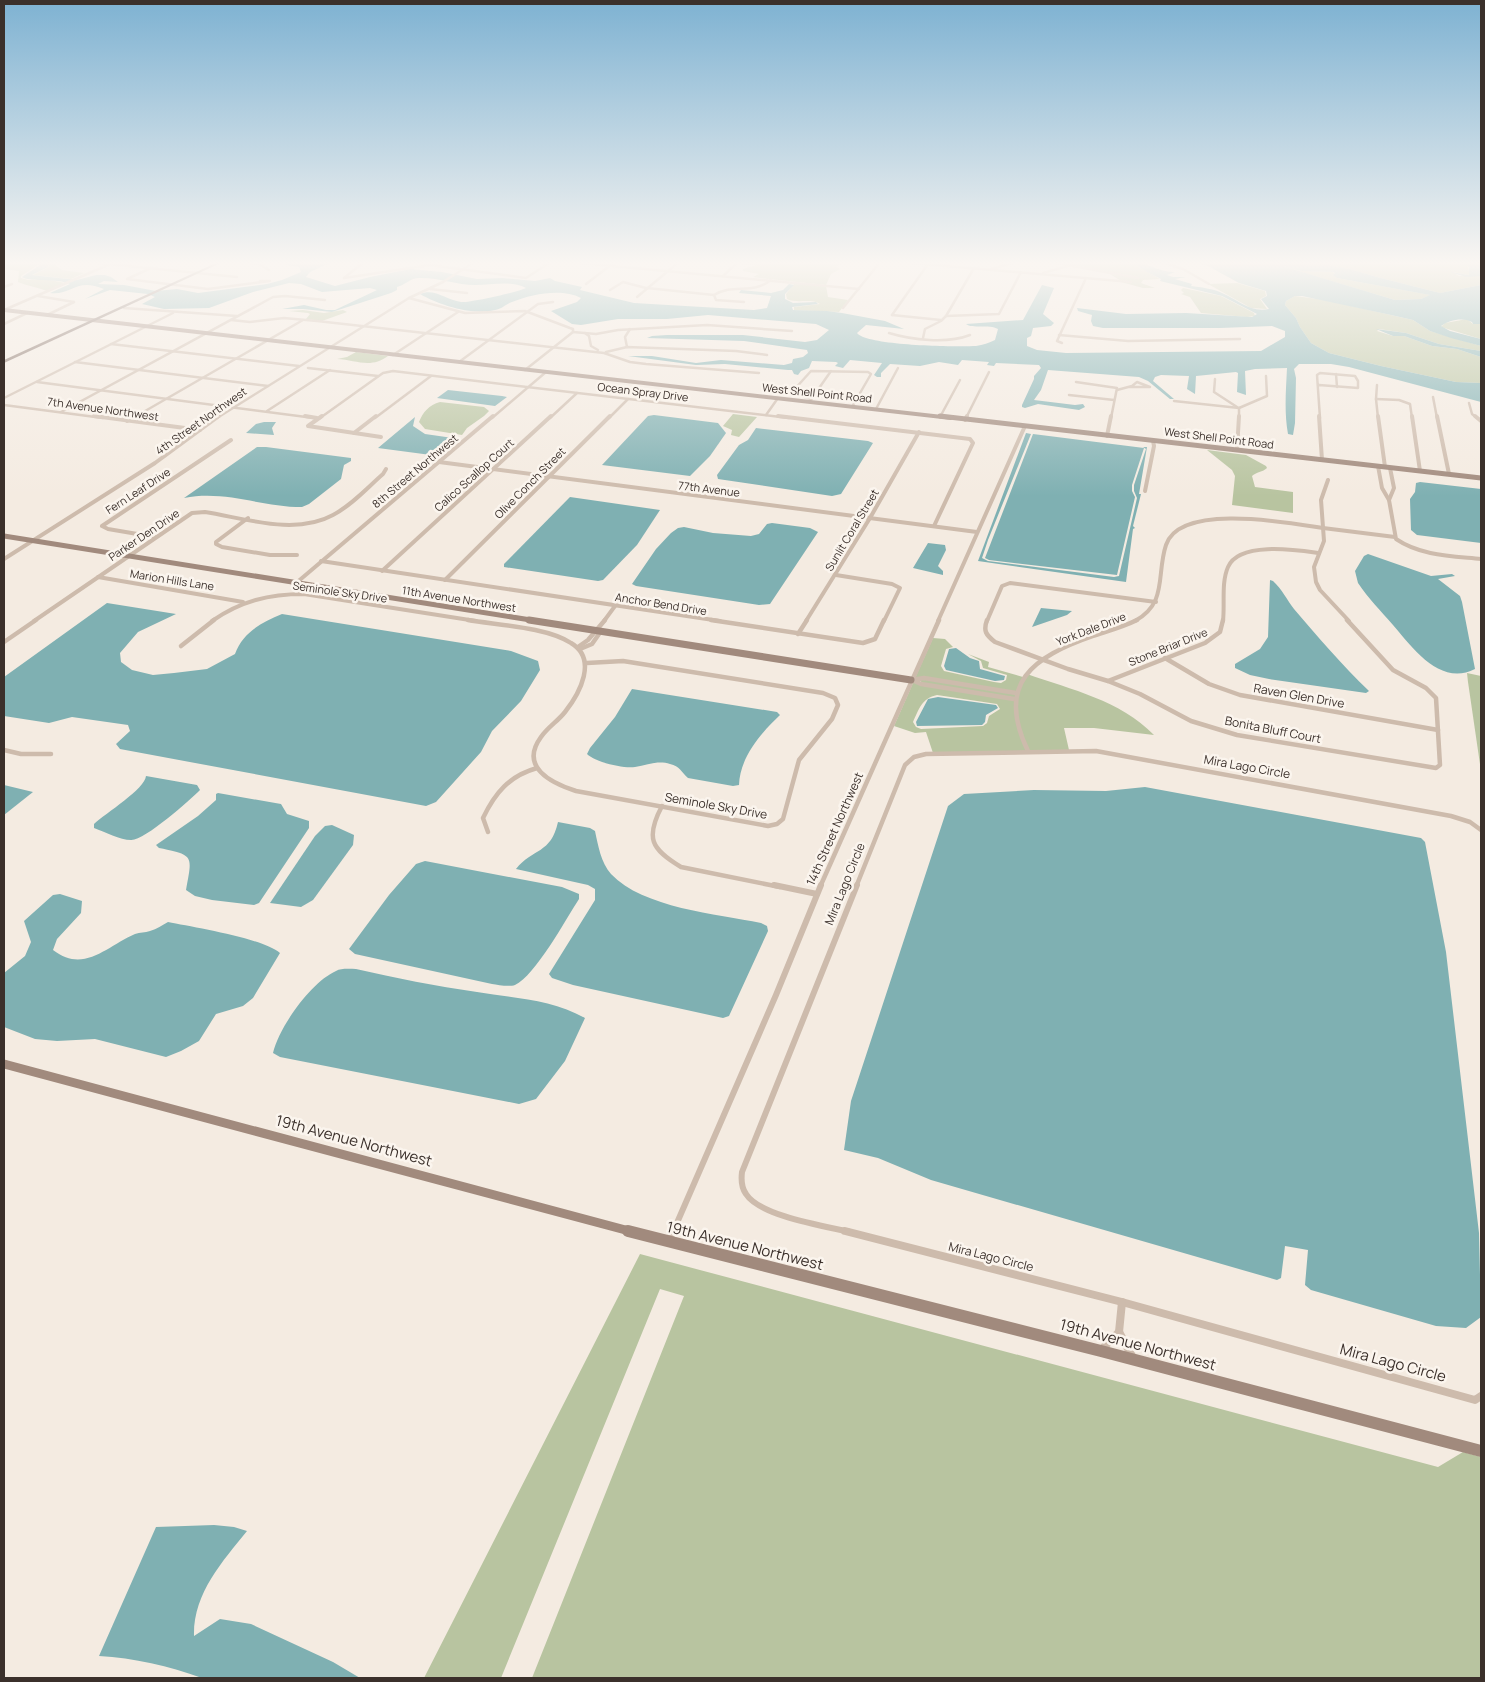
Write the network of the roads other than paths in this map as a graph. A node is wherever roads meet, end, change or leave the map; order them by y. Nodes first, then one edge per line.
1 (47, 339) edge
2 (55, 339) edge
3 (120, 339) edge
4 (193, 339) edge
5 (263, 339) edge
6 (342, 339) edge
7 (416, 339) edge
8 (483, 339) edge
9 (563, 339) edge
10 (590, 339) edge
11 (625, 339) edge
12 (1058, 339) edge
13 (1111, 339) edge
14 (1212, 339) edge
15 (267, 340) junction
16 (488, 340) junction
17 (41, 342) junction
18 (1062, 343) dead end
19 (111, 344) junction
20 (553, 347) junction
21 (627, 347) junction
22 (329, 348) junction
23 (173, 351) junction
24 (604, 353) junction
25 (22, 354) junction
26 (393, 355) junction
27 (766, 355) dead end
28 (236, 358) junction
29 (4, 360) edge
30 (75, 362) junction
31 (459, 362) junction
32 (300, 366) junction
33 (308, 368) dead end
34 (898, 368) dead end
35 (138, 370) junction
36 (330, 370) junction
37 (525, 370) junction
38 (831, 371) junction
39 (546, 372) junction
40 (759, 372) dead end
41 (989, 372) dead end
42 (1336, 374) junction
43 (378, 376) junction
44 (432, 376) junction
45 (1266, 376) dead end
46 (202, 378) junction
47 (1215, 379) dead end
48 (960, 380) dead end
49 (36, 382) junction
50 (1076, 382) dead end
51 (1148, 385) dead end
52 (1377, 385) dead end
53 (268, 386) junction
54 (1319, 386) junction
55 (528, 387) junction
56 (1337, 388) junction
57 (100, 390) junction
58 (1117, 390) junction
59 (577, 393) junction
60 (1069, 395) dead end
61 (1433, 397) dead end
62 (4, 398) edge
63 (166, 398) junction
64 (778, 398) junction
65 (628, 399) junction
66 (1376, 399) junction
67 (810, 400) junction
68 (1114, 400) junction
69 (1174, 401) dead end
70 (1469, 403) dead end
71 (4, 404) edge
72 (234, 407) junction
73 (852, 407) junction
74 (1239, 408) junction
75 (876, 410) junction
76 (267, 411) junction
77 (61, 412) junction
78 (766, 415) junction
79 (940, 417) junction
80 (317, 418) junction
81 (965, 420) junction
82 (127, 421) junction
83 (1481, 421) edge
84 (1025, 426) junction
85 (200, 430) junction
86 (918, 432) junction
87 (354, 433) junction
88 (1107, 436) junction
89 (381, 437) dead end
90 (232, 440) dead end
91 (1153, 441) junction
92 (1237, 450) junction
93 (1322, 460) junction
94 (439, 462) junction
95 (1378, 466) junction
96 (1387, 467) junction
97 (386, 469) dead end
98 (493, 469) junction
99 (1420, 471) junction
100 (1449, 474) junction
101 (549, 476) junction
102 (1481, 478) edge
103 (1328, 480) dead end
104 (1145, 491) dead end
105 (1389, 500) junction
106 (248, 518) junction
107 (870, 518) junction
108 (934, 526) junction
109 (1324, 528) junction
110 (977, 532) junction
111 (4, 536) edge
112 (156, 537) junction
113 (1394, 537) junction
114 (33, 541) junction
115 (1319, 553) junction
116 (297, 555) dead end
117 (126, 557) junction
118 (4, 559) edge
119 (1481, 560) edge
120 (321, 561) junction
121 (382, 571) junction
122 (836, 575) junction
123 (98, 577) junction
124 (444, 580) junction
125 (295, 584) junction
126 (243, 602) junction
127 (1156, 602) junction
128 (615, 606) junction
129 (596, 631) junction
130 (798, 634) junction
131 (588, 639) junction
132 (4, 642) edge
133 (571, 642) junction
134 (180, 646) dead end
135 (579, 648) junction
136 (1165, 658) junction
137 (1042, 659) junction
138 (587, 663) junction
139 (911, 680) junction
140 (1108, 681) junction
141 (1015, 696) junction
142 (1438, 730) junction
143 (4, 750) edge
144 (1028, 751) junction
145 (52, 754) dead end
146 (537, 768) junction
147 (662, 806) junction
148 (1481, 830) edge
149 (488, 832) dead end
150 (817, 894) junction
151 (4, 1064) edge
152 (669, 1242) junction
153 (1122, 1302) junction
154 (1119, 1332) junction
155 (1101, 1351) junction
156 (1134, 1359) junction
157 (1481, 1396) edge
158 (1481, 1451) edge

1 - 17 main road
2 - 25 main road
3 - 19 street
4 - 23 street
5 - 15 street, West Shell Point Road
6 - 22 street, 4th Street Northwest
7 - 26 street
8 - 16 street
9 - 20 street
10 - 24 street
11 - 21 street
12 - 18 street
13 - 14 street
15 - 22 street, West Shell Point Road
15 - 28 street
16 - 20 street
16 - 31 street
17 - 25 main road
17 - 29 main road
19 - 23 street
19 - 30 street
20 - 24 street
20 - 37 street
21 - 24 street
21 - 27 street
22 - 26 street, West Shell Point Road
22 - 32 street, 4th Street Northwest
23 - 28 street
23 - 35 street
24 - 40 street
25 - 29 main road
26 - 31 street, West Shell Point Road
28 - 32 street
28 - 46 street
30 - 35 street
30 - 49 street
31 - 37 street, West Shell Point Road
32 - 53 street, 4th Street Northwest
33 - 36 street
34 - 75 street
35 - 46 street
35 - 57 street
36 - 43 street
36 - 76 street
37 - 39 street, West Shell Point Road
38 - 67 street
38 - 67 street
38 - 73 street
39 - 55 street, 8th Street Northwest
39 - 64 street, West Shell Point Road
41 - 81 street
42 - 54 street
42 - 56 street
42 - 56 street
43 - 44 street, Ocean Spray Drive
43 - 80 street, Ocean Spray Drive
44 - 55 street, Ocean Spray Drive
44 - 87 street
45 - 74 street
46 - 53 street
46 - 63 street
47 - 74 street
48 - 79 street
49 - 57 street
49 - 62 street
50 - 58 street
51 - 58 street
52 - 66 street
53 - 72 street, 4th Street Northwest
54 - 56 street
54 - 93 street
55 - 59 street, Ocean Spray Drive
55 - 94 street, 8th Street Northwest
57 - 63 street
57 - 77 street
58 - 68 street
59 - 65 street, Ocean Spray Drive
59 - 98 street, Calico Scallop Court
60 - 68 street
61 - 100 street
63 - 72 street
63 - 82 street
64 - 67 street, West Shell Point Road
64 - 78 street
65 - 78 street, Ocean Spray Drive
65 - 101 street, Olive Conch Street
66 - 96 street
66 - 99 street
67 - 73 street, West Shell Point Road
68 - 88 street
69 - 74 street
70 - 83 street
71 - 77 street, 7th Avenue Northwest
72 - 76 street
72 - 85 street, 4th Street Northwest
73 - 75 street, West Shell Point Road
74 - 92 street
75 - 79 street, West Shell Point Road
76 - 80 street
77 - 82 street, 7th Avenue Northwest
78 - 86 street, Ocean Spray Drive
79 - 81 street, West Shell Point Road
80 - 87 street
81 - 84 street, West Shell Point Road
82 - 85 street, 7th Avenue Northwest
84 - 88 street, West Shell Point Road
84 - 110 street, 14th Street Northwest
85 - 114 street, 4th Street Northwest
86 - 107 street, Sunlit Coral Street
86 - 108 street, Ocean Spray Drive
87 - 89 street
88 - 91 street, West Shell Point Road
90 - 112 street, Fern Leaf Drive
91 - 92 street, West Shell Point Road
91 - 104 street
92 - 93 street, West Shell Point Road
93 - 95 street, West Shell Point Road
94 - 98 street, 77th Avenue
94 - 120 street, 8th Street Northwest
95 - 96 street, West Shell Point Road
95 - 105 street
96 - 99 street, West Shell Point Road
96 - 105 street
97 - 106 street, Parker Den Drive
98 - 101 street, 77th Avenue
98 - 121 street, Calico Scallop Court
99 - 100 street, West Shell Point Road
100 - 102 street, West Shell Point Road
101 - 107 street, 77th Avenue
101 - 124 street, Olive Conch Street
103 - 109 street, Bonita Bluff Court
105 - 113 street
106 - 112 street, Parker Den Drive
106 - 116 street
107 - 108 street, 77th Avenue
107 - 122 street, Sunlit Coral Street
108 - 110 street, 77th Avenue
109 - 113 street
109 - 115 street, Bonita Bluff Court
109 - 127 street
110 - 139 street, 14th Street Northwest
111 - 114 street, 11th Avenue Northwest
112 - 117 street, Parker Den Drive
113 - 119 street
114 - 117 street, 11th Avenue Northwest
114 - 118 street, 4th Street Northwest
115 - 136 street, Stone Briar Drive
115 - 142 street, Bonita Bluff Court
117 - 123 street, Parker Den Drive
117 - 125 street, 11th Avenue Northwest
120 - 121 street, Anchor Bend Drive
120 - 125 street, 8th Street Northwest
121 - 124 street, Anchor Bend Drive
122 - 130 street, Sunlit Coral Street
122 - 130 street, Anchor Bend Drive
123 - 126 street, Marion Hills Lane
123 - 132 street, Parker Den Drive
124 - 128 street, Anchor Bend Drive
125 - 129 street, 11th Avenue Northwest
126 - 133 street, Seminole Sky Drive
126 - 134 street, Seminole Sky Drive
127 - 137 street, York Dale Drive
127 - 137 street, Bonita Bluff Court
128 - 129 street
128 - 130 street, Anchor Bend Drive
129 - 131 street
129 - 135 street
129 - 139 street, 11th Avenue Northwest
131 - 133 street
131 - 135 street
133 - 135 street, Seminole Sky Drive
135 - 138 street, Seminole Sky Drive
136 - 140 street, Stone Briar Drive
136 - 142 street, Raven Glen Drive
137 - 140 street, Bonita Bluff Court
137 - 141 street, York Dale Drive
138 - 146 street
138 - 147 street, Seminole Sky Drive
139 - 141 street, 11th Avenue Northwest
139 - 150 street, 14th Street Northwest
140 - 142 street, Bonita Bluff Court
141 - 144 street
143 - 145 street
144 - 148 street, Mira Lago Circle
144 - 153 street, Mira Lago Circle
146 - 147 street, Seminole Sky Drive
146 - 149 street
147 - 150 street
150 - 152 street, 14th Street Northwest
151 - 152 street, 19th Avenue Northwest
152 - 155 street, 19th Avenue Northwest
153 - 154 street
153 - 157 street, Mira Lago Circle
154 - 155 street
154 - 156 street
155 - 156 street, 19th Avenue Northwest
156 - 158 street, 19th Avenue Northwest

